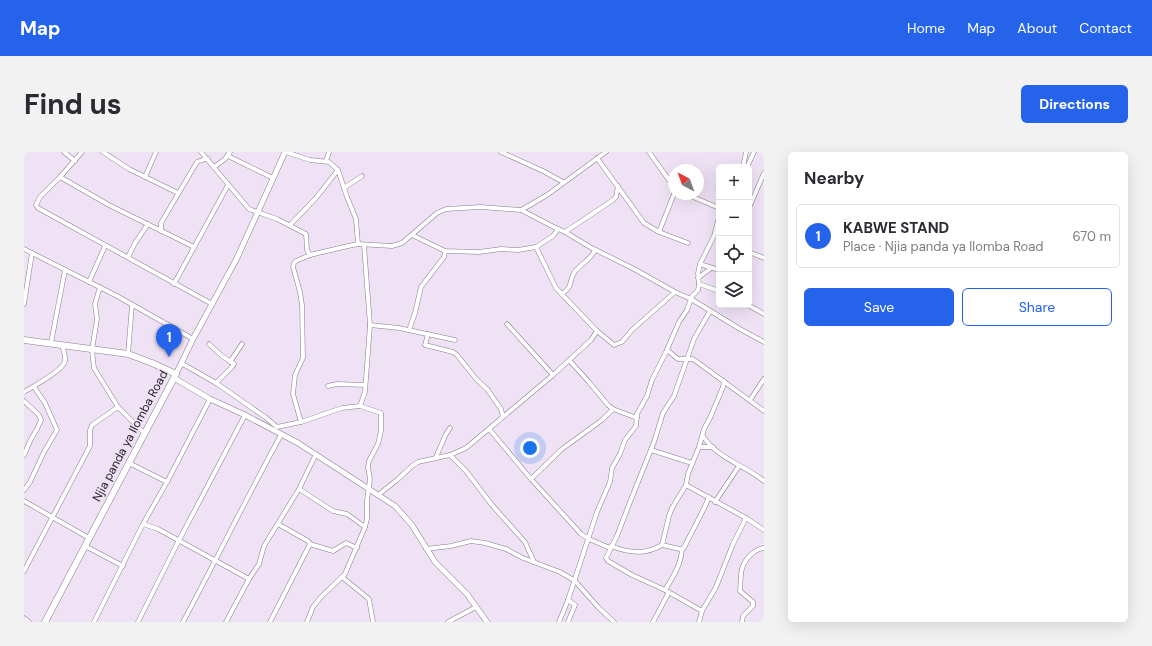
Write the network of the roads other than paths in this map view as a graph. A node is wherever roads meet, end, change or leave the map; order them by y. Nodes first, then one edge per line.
1 (64, 152) edge
2 (82, 152) edge
3 (103, 152) edge
4 (156, 152) edge
5 (201, 152) edge
6 (285, 152) edge
7 (329, 152) edge
8 (502, 152) edge
9 (606, 152) edge
10 (649, 152) edge
11 (746, 152) edge
12 (754, 152) edge
13 (229, 154) edge
14 (597, 158) junction
15 (208, 160) junction
16 (75, 161) junction
17 (326, 161) junction
18 (197, 162) junction
19 (744, 164) edge
20 (748, 164) edge
21 (214, 167) junction
22 (338, 170) junction
23 (764, 173) edge
24 (362, 176) dead end
25 (60, 177) junction
26 (145, 177) junction
27 (273, 178) junction
28 (668, 178) edge
29 (563, 182) junction
30 (228, 185) junction
31 (618, 186) junction
32 (344, 188) junction
33 (178, 193) junction
34 (624, 195) junction
35 (615, 198) junction
36 (672, 200) edge
37 (700, 200) edge
38 (752, 201) edge
39 (530, 205) junction
40 (716, 207) edge
41 (521, 210) junction
42 (257, 212) junction
43 (532, 215) junction
44 (161, 223) junction
45 (150, 225) junction
46 (290, 225) junction
47 (716, 228) edge
48 (558, 229) junction
49 (161, 231) junction
50 (565, 232) junction
51 (659, 232) junction
52 (412, 235) junction
53 (688, 243) dead end
54 (358, 244) junction
55 (364, 245) junction
56 (105, 246) junction
57 (194, 247) junction
58 (536, 247) junction
59 (24, 249) edge
60 (595, 250) junction
61 (445, 251) junction
62 (32, 253) junction
63 (752, 253) edge
64 (310, 255) junction
65 (128, 257) junction
66 (764, 258) edge
67 (700, 264) junction
68 (711, 268) junction
69 (716, 269) edge
70 (65, 270) junction
71 (698, 278) junction
72 (89, 282) junction
73 (174, 284) junction
74 (699, 284) junction
75 (100, 287) junction
76 (716, 290) edge
77 (675, 292) junction
78 (562, 294) junction
79 (691, 299) junction
80 (24, 304) edge
81 (132, 304) junction
82 (212, 304) junction
83 (752, 307) edge
84 (710, 311) junction
85 (764, 314) edge
86 (507, 324) dead end
87 (370, 325) junction
88 (409, 330) junction
89 (597, 331) junction
90 (428, 334) junction
91 (193, 339) junction
92 (24, 340) edge
93 (455, 340) dead end
94 (764, 342) edge
95 (50, 343) junction
96 (208, 344) dead end
97 (242, 344) dead end
98 (62, 345) junction
99 (92, 350) junction
100 (667, 350) junction
101 (128, 354) junction
102 (575, 354) junction
103 (688, 359) junction
104 (569, 360) junction
105 (230, 362) junction
106 (181, 363) junction
107 (574, 366) junction
108 (553, 375) junction
109 (175, 376) junction
110 (764, 379) edge
111 (724, 381) junction
112 (216, 383) junction
113 (365, 384) junction
114 (728, 384) junction
115 (328, 386) dead end
116 (34, 387) junction
117 (723, 387) junction
118 (24, 392) edge
119 (210, 399) junction
120 (750, 400) junction
121 (24, 401) edge
122 (360, 406) junction
123 (118, 408) junction
124 (613, 409) junction
125 (764, 411) edge
126 (245, 415) junction
127 (503, 417) junction
128 (637, 418) junction
129 (301, 422) junction
130 (450, 428) dead end
131 (490, 430) junction
132 (144, 433) junction
133 (281, 435) junction
134 (703, 436) junction
135 (700, 447) junction
136 (713, 447) junction
137 (651, 450) junction
138 (24, 455) edge
139 (450, 455) junction
140 (315, 456) junction
141 (436, 457) junction
142 (128, 463) junction
143 (692, 463) junction
144 (739, 466) junction
145 (531, 479) junction
146 (764, 481) edge
147 (167, 482) junction
148 (686, 485) junction
149 (299, 489) junction
150 (369, 489) junction
151 (24, 490) edge
152 (378, 495) junction
153 (709, 497) junction
154 (24, 501) edge
155 (715, 502) junction
156 (53, 516) junction
157 (746, 518) junction
158 (143, 524) junction
159 (278, 524) junction
160 (366, 527) junction
161 (764, 530) edge
162 (89, 538) junction
163 (588, 539) junction
164 (178, 541) junction
165 (310, 544) junction
166 (662, 545) junction
167 (85, 546) junction
168 (611, 547) junction
169 (357, 548) junction
170 (764, 548) edge
171 (426, 549) junction
172 (682, 549) junction
173 (216, 561) junction
174 (534, 562) junction
175 (123, 566) junction
176 (24, 571) edge
177 (342, 577) junction
178 (249, 579) junction
179 (575, 581) junction
180 (667, 591) junction
181 (568, 600) junction
182 (476, 607) junction
183 (702, 611) junction
184 (24, 618) edge
185 (29, 622) edge
186 (46, 622) edge
187 (94, 622) edge
188 (138, 622) edge
189 (183, 622) edge
190 (226, 622) edge
191 (270, 622) edge
192 (307, 622) edge
193 (373, 622) edge
194 (448, 622) edge
195 (487, 622) edge
196 (559, 622) edge
197 (568, 622) edge
198 (614, 622) edge
199 (653, 622) edge
200 (699, 622) edge
201 (742, 622) edge

1 - 16 street
2 - 16 street
3 - 26 street
4 - 26 street
5 - 15 street
5 - 18 street
6 - 17 street
6 - 27 street, Njia panda ya Ilomba Road
7 - 17 street
8 - 29 street
9 - 14 street
10 - 28 street
11 - 19 street
12 - 20 street
13 - 21 street
13 - 27 street
14 - 29 street
14 - 31 street
15 - 18 street
15 - 21 street
16 - 25 street
17 - 22 street
18 - 33 street
21 - 30 street
22 - 32 street
22 - 46 street
23 - 38 street
24 - 32 street
25 - 45 street
25 - 56 street
26 - 33 street
27 - 42 street, Njia panda ya Ilomba Road
29 - 39 street
30 - 42 street
30 - 57 street
31 - 34 street
31 - 35 street
32 - 54 street
33 - 44 street
34 - 35 street
34 - 51 street
35 - 50 street
36 - 51 street
37 - 40 street
39 - 41 street
39 - 43 street
41 - 43 street
41 - 52 street
42 - 46 street
42 - 82 street, Njia panda ya Ilomba Road
43 - 48 street
44 - 45 street
44 - 49 street
45 - 49 street
45 - 65 street
46 - 64 street
47 - 67 street
48 - 50 street
48 - 58 street
49 - 57 street
50 - 60 street
51 - 53 street
52 - 55 street
52 - 61 street
54 - 55 street
54 - 64 street
55 - 87 street
56 - 65 street
56 - 72 street
57 - 73 street
58 - 61 street
58 - 78 street
59 - 62 street
60 - 77 street
60 - 78 street
61 - 88 street
62 - 70 street
62 - 80 street
63 - 66 street
64 - 129 street
65 - 73 street
67 - 68 street
67 - 71 street
68 - 69 street
68 - 71 street
70 - 72 street
70 - 95 street
71 - 74 street
72 - 75 street
73 - 82 street
74 - 76 street
74 - 79 street
75 - 81 street
75 - 99 street
77 - 79 street
77 - 89 street
78 - 89 street
79 - 84 street
79 - 100 street
81 - 91 street
81 - 101 street
82 - 91 street, Njia panda ya Ilomba Road
83 - 85 street
84 - 94 street
84 - 103 street
86 - 108 street
87 - 88 street
87 - 113 street
88 - 90 street
89 - 102 street
90 - 93 street
90 - 127 street
91 - 106 street, Njia panda ya Ilomba Road
92 - 95 main road
95 - 98 main road
96 - 105 street
97 - 105 street
98 - 99 main road
98 - 116 street
99 - 101 main road
99 - 123 street
100 - 103 street
100 - 128 street
101 - 109 main road
102 - 104 street
102 - 107 street
103 - 111 street
103 - 137 street
104 - 107 street
104 - 108 street
105 - 112 street
106 - 109 street, Njia panda ya Ilomba Road
106 - 112 street
107 - 124 street
108 - 127 street
109 - 119 street
109 - 132 main road, Njia panda ya Ilomba Road
110 - 120 street
111 - 114 street
111 - 117 street
112 - 129 street
113 - 115 street
113 - 122 street
114 - 117 street
114 - 120 street
116 - 118 street
116 - 151 street
117 - 134 street
119 - 126 street
119 - 147 street
120 - 125 street
121 - 138 street
122 - 129 street
122 - 150 street
123 - 132 street
123 - 156 street
124 - 128 street
124 - 145 street
126 - 133 street
126 - 164 street
127 - 131 street
128 - 163 street
130 - 141 street
131 - 139 street
131 - 145 street
132 - 142 main road, Njia panda ya Ilomba Road
133 - 140 street
133 - 173 street
134 - 135 street
134 - 136 street
135 - 136 street
135 - 143 street
136 - 144 street
137 - 143 street
137 - 168 street
139 - 141 street
139 - 174 street
140 - 149 street
140 - 150 street
141 - 152 street
142 - 147 street
142 - 162 main road, Njia panda ya Ilomba Road
143 - 148 street
144 - 146 street
144 - 155 street
145 - 163 street
147 - 158 street
148 - 153 street
148 - 166 street
149 - 159 street
149 - 160 street
150 - 152 street
150 - 160 street
152 - 171 street
153 - 155 street
153 - 172 street
154 - 156 street
155 - 157 street
156 - 162 street
156 - 176 street
157 - 161 street
157 - 183 street
158 - 164 street
158 - 175 street
159 - 165 street
159 - 178 street
160 - 169 street
162 - 167 main road, Njia panda ya Ilomba Road
163 - 168 street
163 - 179 street
164 - 173 street
164 - 188 street
165 - 169 street
165 - 191 street
166 - 168 street
166 - 172 street
167 - 175 street
167 - 186 main road, Njia panda ya Ilomba Road
168 - 180 street
169 - 177 street
170 - 201 street
171 - 174 street
171 - 182 street
172 - 180 street
173 - 178 street
173 - 189 street
174 - 179 street
175 - 187 street
177 - 192 street
177 - 193 street
178 - 190 street
179 - 181 street
179 - 198 street
180 - 183 street
180 - 199 street
181 - 196 street
181 - 197 street
182 - 194 street
182 - 195 street
183 - 200 street
184 - 185 street

